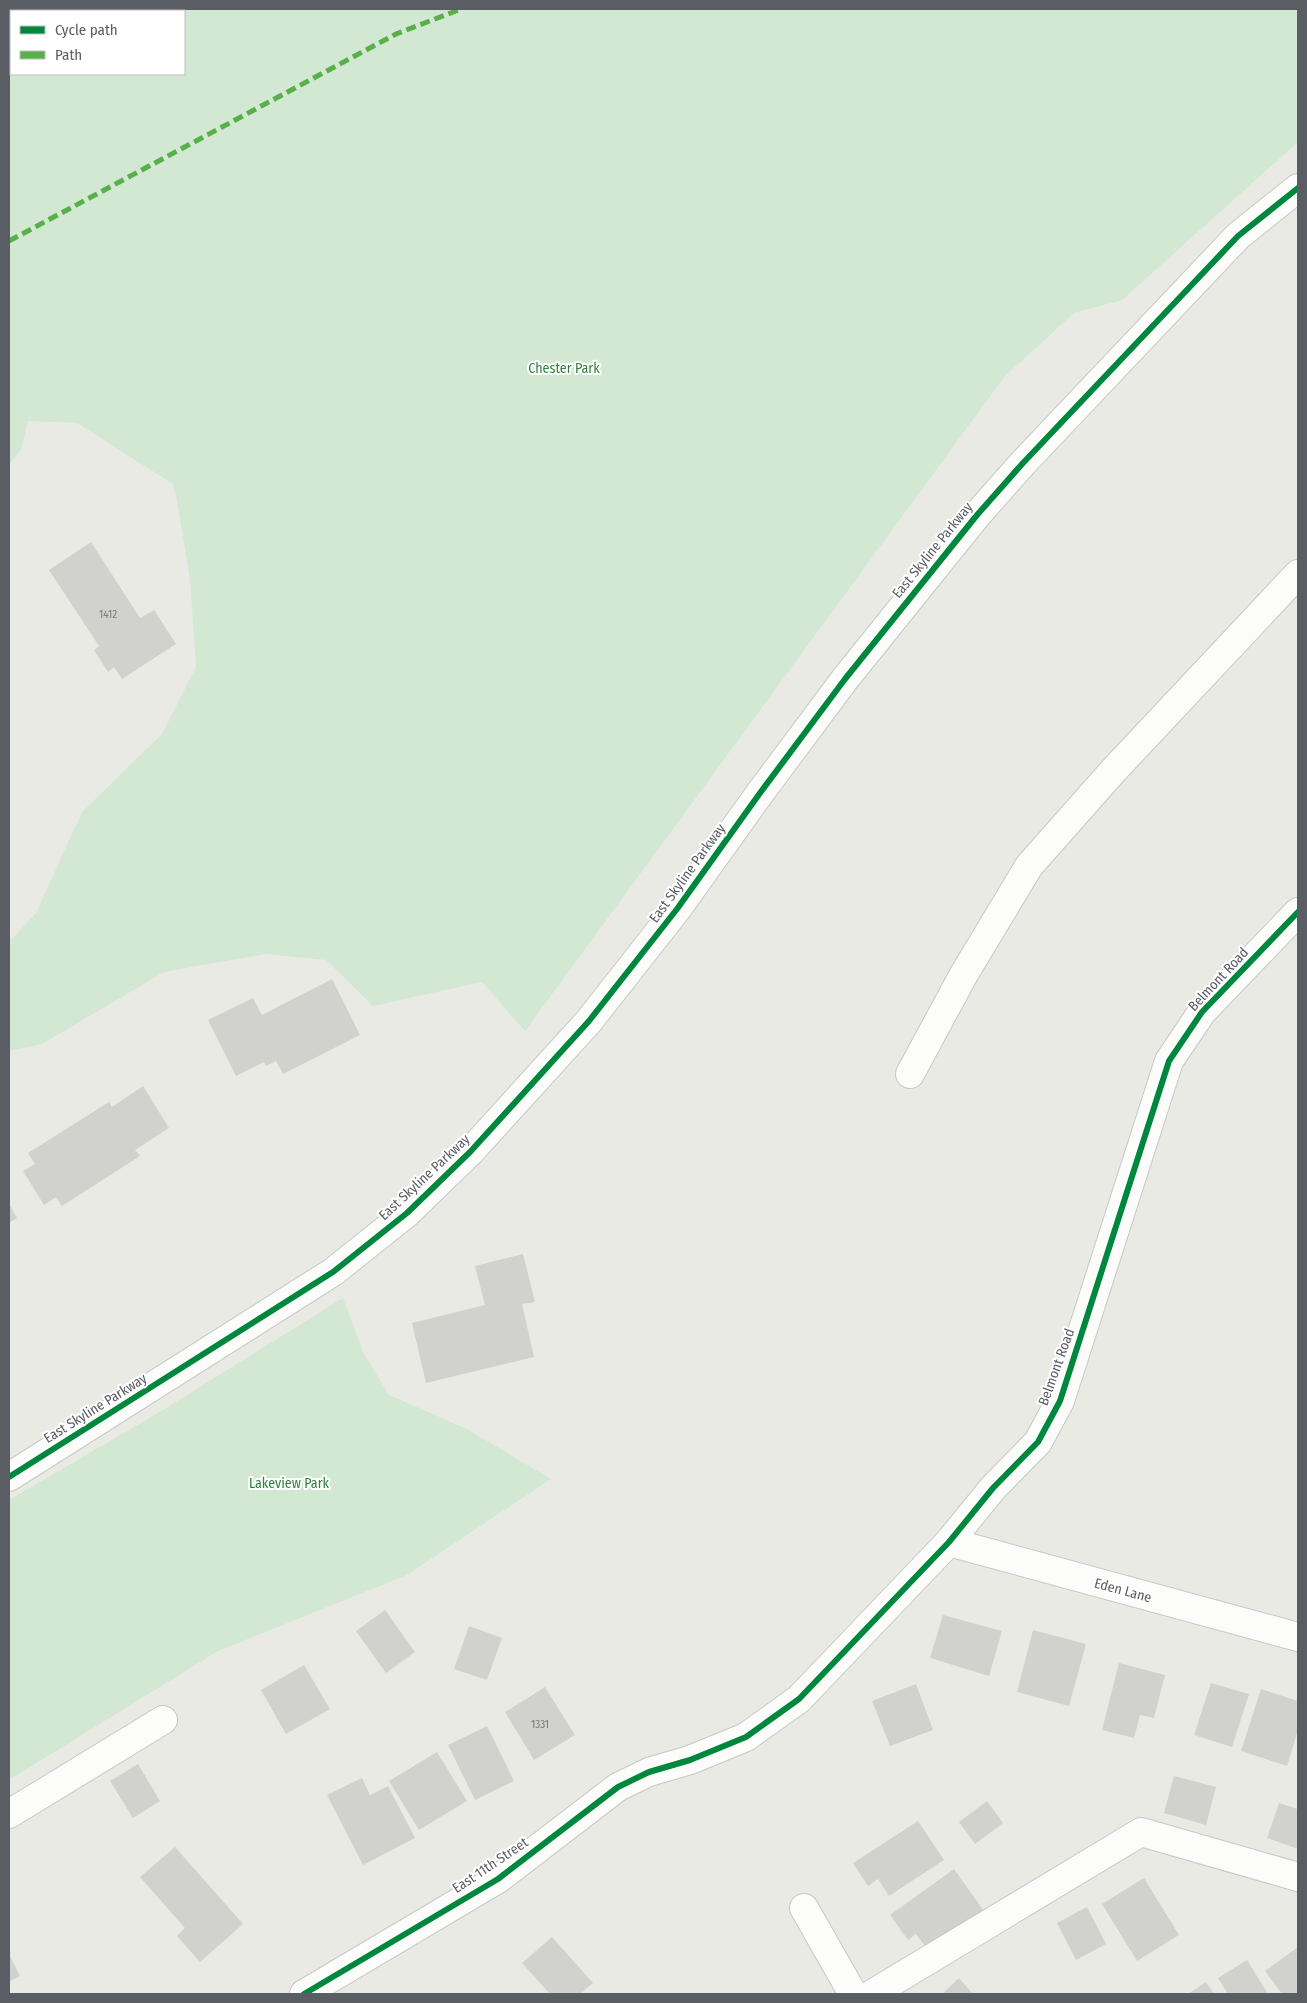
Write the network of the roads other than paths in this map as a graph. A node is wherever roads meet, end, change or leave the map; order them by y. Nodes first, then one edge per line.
1 (1298, 188) edge
2 (1298, 574) edge
3 (1298, 912) edge
4 (910, 1074) dead end
5 (9, 1477) edge
6 (949, 1542) junction
7 (1298, 1638) edge
8 (163, 1720) dead end
9 (690, 1760) joint
10 (9, 1814) edge
11 (1298, 1877) edge
12 (804, 1908) dead end
13 (304, 1994) edge
14 (853, 1994) edge
15 (872, 1994) edge

1 - 5 street, East Skyline Parkway
2 - 4 street
3 - 6 street, Belmont Road
6 - 7 street, Eden Lane
6 - 9 street, Belmont Road
8 - 10 street
9 - 13 street, East 11th Street
11 - 15 street
12 - 14 street

